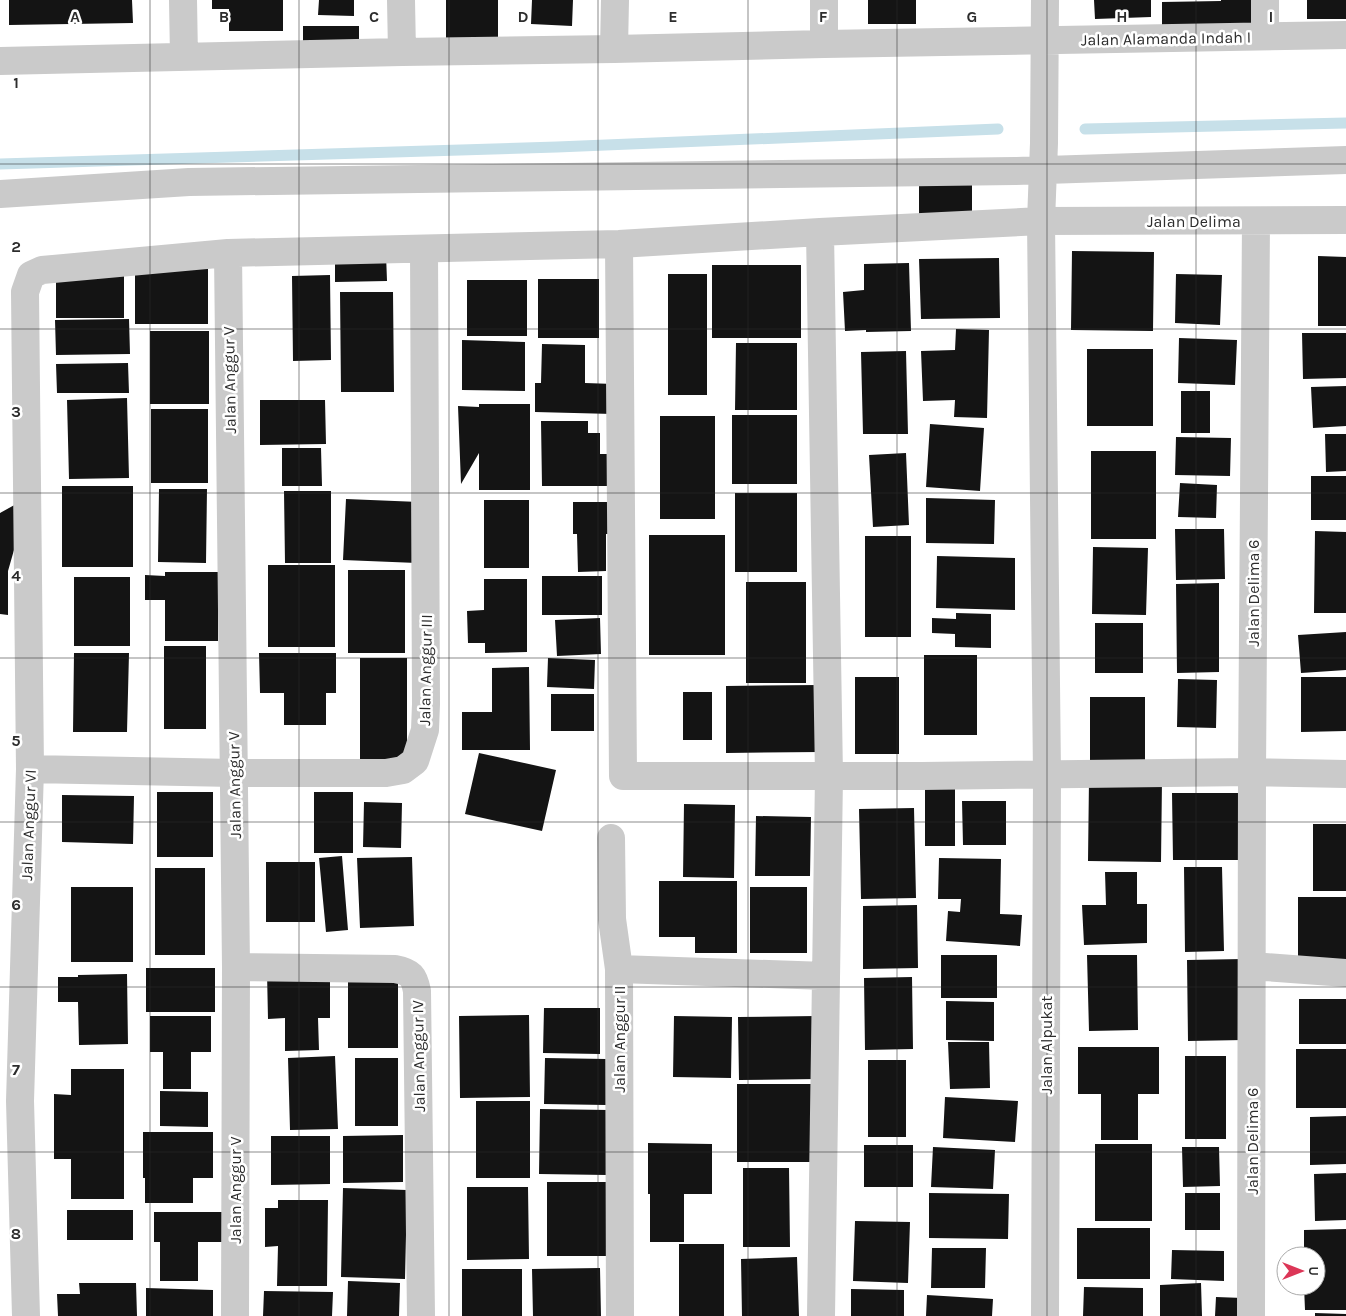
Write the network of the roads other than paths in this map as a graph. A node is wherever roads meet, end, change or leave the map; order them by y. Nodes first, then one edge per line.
1 (183, 0) edge
2 (401, 0) edge
3 (615, 0) edge
4 (824, 0) edge
5 (1045, 0) edge
6 (1265, 0) edge
7 (1346, 35) edge
8 (1265, 36) junction
9 (1045, 41) junction
10 (824, 44) junction
11 (614, 49) junction
12 (402, 52) junction
13 (184, 57) junction
14 (0, 61) edge
15 (1346, 160) edge
16 (1044, 170) junction
17 (0, 194) edge
18 (1346, 220) edge
19 (1041, 221) junction
20 (1256, 221) junction
21 (820, 232) junction
22 (619, 244) junction
23 (424, 249) junction
24 (228, 253) junction
25 (31, 275) joint
26 (30, 769) junction
27 (1252, 772) junction
28 (234, 773) junction
29 (1047, 774) junction
30 (1346, 774) edge
31 (829, 776) junction
32 (610, 838) dead end
33 (1252, 966) junction
34 (236, 967) junction
35 (619, 968) junction
36 (1346, 973) edge
37 (826, 976) junction
38 (26, 1316) edge
39 (235, 1316) edge
40 (422, 1316) edge
41 (620, 1316) edge
42 (821, 1316) edge
43 (1045, 1316) edge
44 (1251, 1316) edge

1 - 13 street
2 - 12 street
3 - 11 street
4 - 10 street
5 - 9 street, Jalan Alpukat
6 - 8 street
7 - 8 street, Jalan Alamanda Indah I
8 - 9 street, Jalan Alamanda Indah I
9 - 10 street, Jalan Alamanda Indah I
9 - 16 street, Jalan Alpukat
10 - 11 street, Jalan Alamanda Indah I
11 - 12 street, Jalan Alamanda Indah I
12 - 13 street, Jalan Alamanda Indah I
13 - 14 street, Jalan Alamanda Indah I
15 - 16 street
16 - 17 street
16 - 19 street, Jalan Alpukat
18 - 20 street, Jalan Delima
19 - 20 street, Jalan Delima
19 - 21 street, Jalan Delima
19 - 29 street, Jalan Alpukat
20 - 27 street, Jalan Delima 6
21 - 22 street, Jalan Delima
21 - 31 street
22 - 23 street, Jalan Delima
22 - 31 street
23 - 24 street, Jalan Delima
23 - 28 street, Jalan Anggur III
24 - 25 street, Jalan Delima
24 - 28 street, Jalan Anggur V
25 - 26 street, Jalan Anggur VI
26 - 28 street, Jalan Anggur III
26 - 38 street, Jalan Anggur VI
27 - 29 street
27 - 30 street
27 - 33 street, Jalan Delima 6
28 - 34 street, Jalan Anggur V
29 - 31 street
29 - 43 street, Jalan Alpukat
31 - 37 street
32 - 35 street
33 - 36 street
33 - 44 street, Jalan Delima 6
34 - 39 street, Jalan Anggur V
34 - 40 street, Jalan Anggur IV
35 - 37 street, Jalan Anggur II
35 - 41 street, Jalan Anggur II
37 - 42 street

